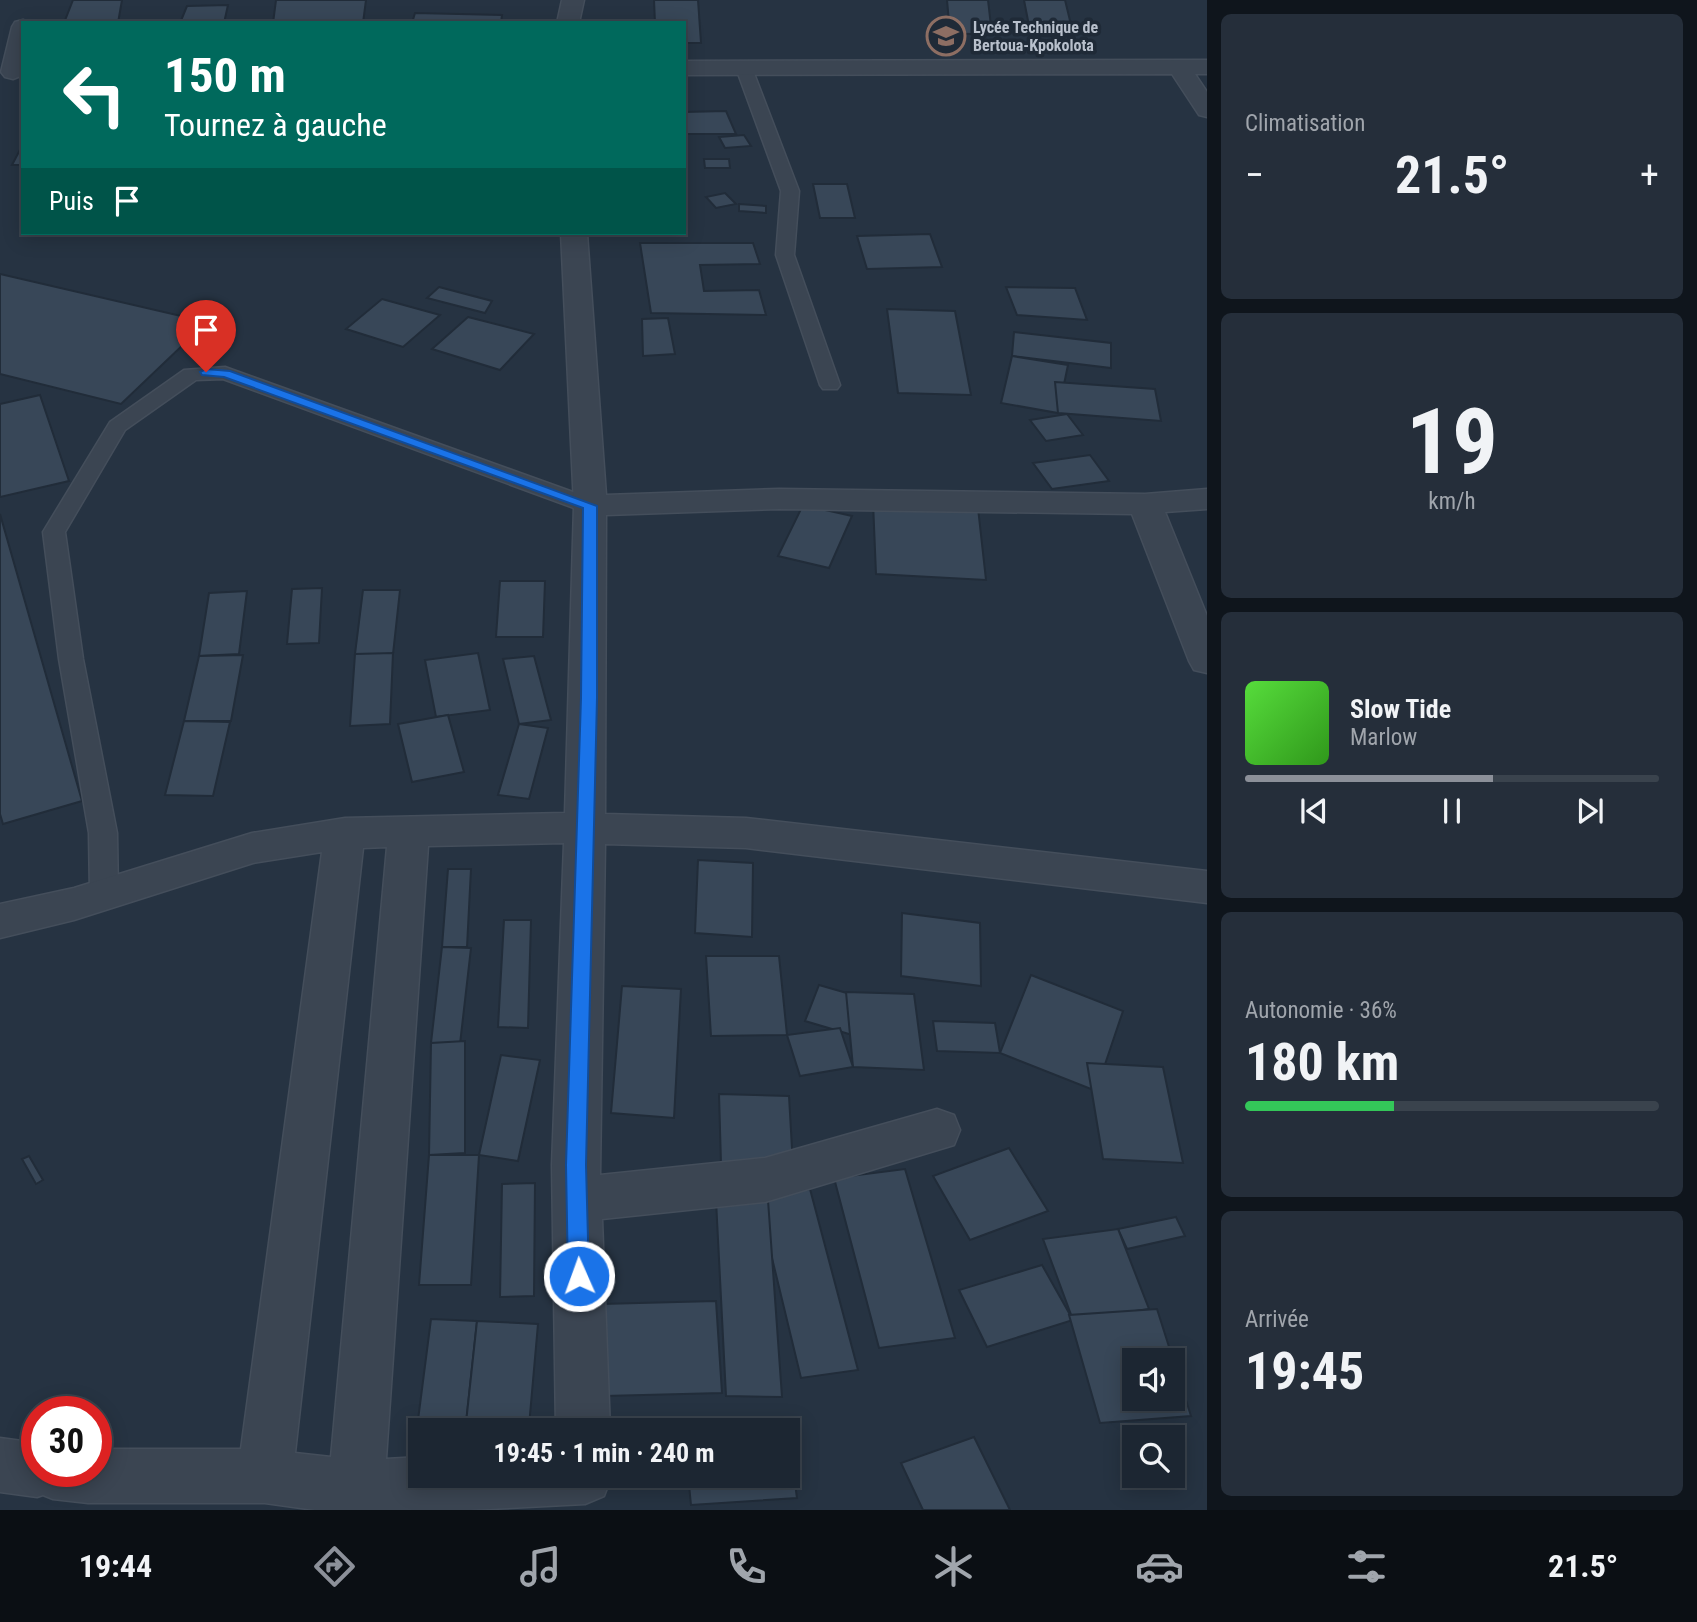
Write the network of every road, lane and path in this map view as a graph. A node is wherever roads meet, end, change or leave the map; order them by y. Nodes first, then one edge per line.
1 (573, 0) edge
2 (568, 21) edge
3 (21, 33) edge
4 (1179, 67) junction
5 (1207, 67) edge
6 (686, 68) edge
7 (744, 68) junction
8 (12, 72) edge
9 (1207, 110) edge
10 (574, 235) edge
11 (830, 385) dead end
12 (1207, 499) edge
13 (1145, 504) junction
14 (590, 506) junction
15 (1207, 661) edge
16 (585, 828) junction
17 (409, 832) junction
18 (345, 833) junction
19 (1207, 887) edge
20 (104, 895) junction
21 (0, 921) edge
22 (937, 1130) dead end
23 (576, 1199) junction
24 (583, 1418) edge
25 (0, 1465) edge
26 (21, 1468) edge
27 (112, 1476) edge
28 (265, 1476) junction
29 (408, 1485) edge
30 (356, 1488) junction

1 - 2 street
3 - 8 street
4 - 5 street
4 - 7 street
4 - 9 street
6 - 7 street
7 - 11 lane
10 - 14 street
12 - 13 street
13 - 14 street
13 - 15 street
14 - 16 street
14 - 20 lane
16 - 17 street
16 - 19 street
16 - 23 street
17 - 18 street
17 - 30 street
18 - 20 street
18 - 28 street
20 - 21 street
22 - 23 street
23 - 24 street
25 - 26 street
27 - 28 street
28 - 30 street
29 - 30 street

